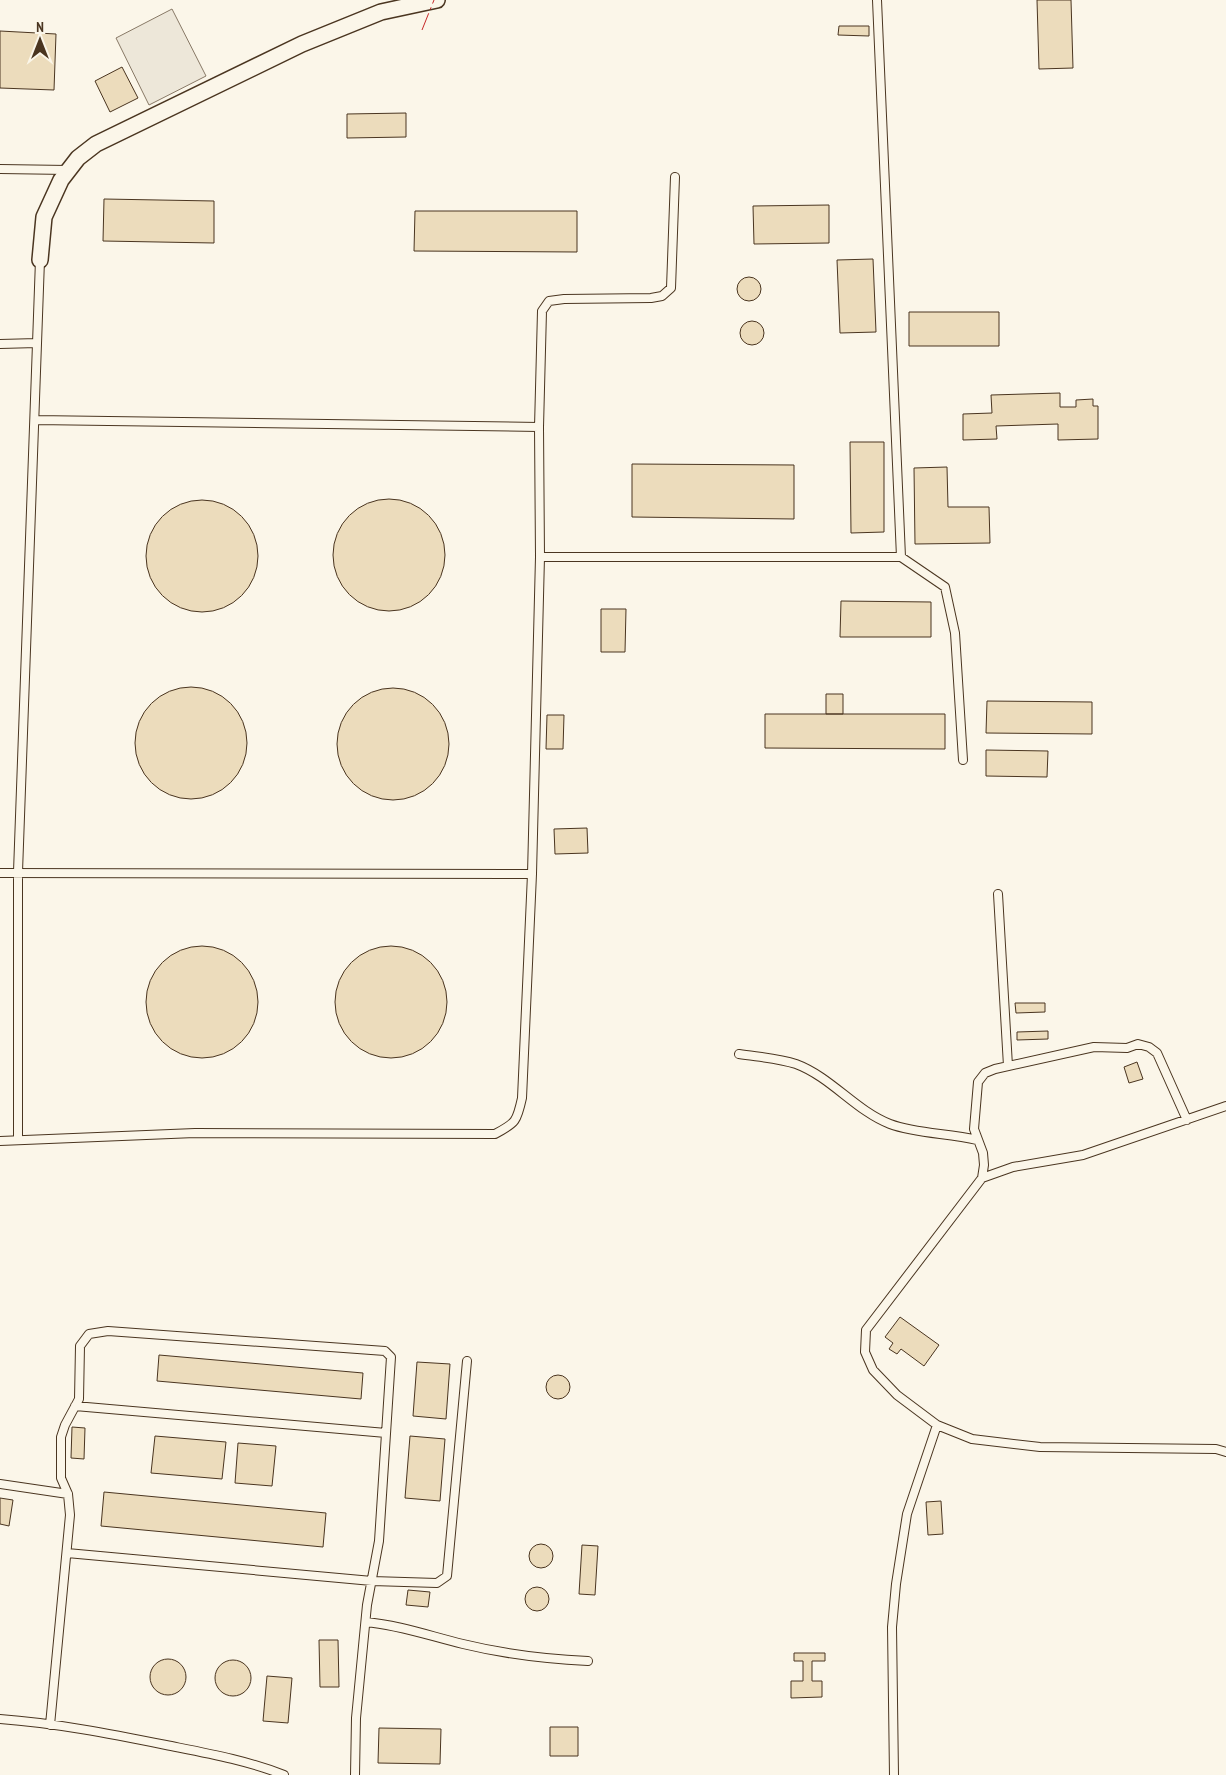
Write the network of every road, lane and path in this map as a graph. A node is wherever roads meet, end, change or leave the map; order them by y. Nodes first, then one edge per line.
1 (437, 0) edge
2 (877, 0) edge
3 (0, 170) edge
4 (69, 170) junction
5 (675, 177) dead end
6 (40, 260) joint
7 (37, 343) junction
8 (0, 344) edge
9 (34, 420) junction
10 (539, 426) junction
11 (540, 557) junction
12 (901, 557) junction
13 (963, 760) dead end
14 (18, 872) junction
15 (0, 873) edge
16 (532, 874) junction
17 (998, 894) dead end
18 (739, 1054) dead end
19 (1008, 1066) junction
20 (1226, 1106) edge
21 (1187, 1120) junction
22 (18, 1140) junction
23 (978, 1140) junction
24 (0, 1141) edge
25 (982, 1178) junction
26 (467, 1361) dead end
27 (75, 1406) junction
28 (937, 1425) junction
29 (386, 1432) junction
30 (1226, 1452) edge
31 (0, 1484) edge
32 (68, 1494) junction
33 (66, 1553) junction
34 (372, 1581) junction
35 (366, 1622) junction
36 (588, 1661) dead end
37 (0, 1718) edge
38 (50, 1726) junction
39 (284, 1775) edge
40 (355, 1775) edge
41 (894, 1775) edge

1 - 4 street
2 - 12 lane
3 - 4 lane
4 - 6 street
5 - 10 lane
6 - 7 lane
7 - 8 lane
7 - 9 lane
9 - 10 lane
9 - 14 lane
10 - 11 lane
11 - 12 lane
11 - 16 lane
12 - 13 lane
14 - 15 lane
14 - 16 lane
14 - 22 lane
16 - 22 lane
17 - 19 lane
18 - 23 lane
19 - 21 lane
19 - 23 lane
20 - 21 lane
21 - 25 lane
22 - 24 lane
23 - 25 lane
25 - 28 lane
26 - 34 lane
27 - 29 lane
27 - 29 lane
27 - 32 lane
28 - 30 lane
28 - 41 lane
29 - 34 lane
31 - 32 lane
32 - 33 lane
33 - 34 lane
33 - 38 lane
34 - 35 lane
35 - 36 lane
35 - 40 lane
37 - 38 lane
38 - 39 lane

